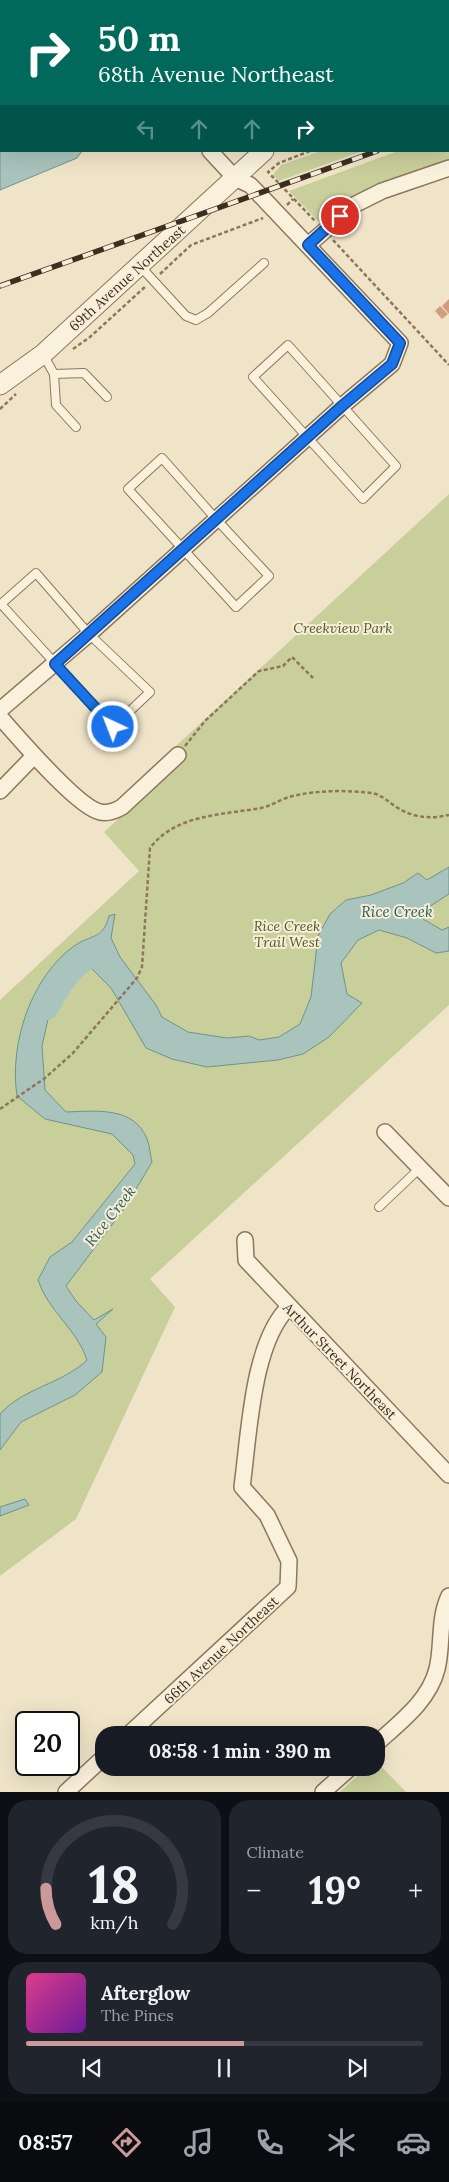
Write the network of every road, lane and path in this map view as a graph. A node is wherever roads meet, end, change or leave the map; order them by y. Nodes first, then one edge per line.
1 (211, 152) edge
2 (263, 152) edge
3 (307, 152) edge
4 (449, 168) edge
5 (235, 178) junction
6 (267, 216) dead end
7 (317, 223) dead end
8 (332, 239) dead end
9 (308, 245) junction
10 (264, 262) dead end
11 (140, 266) junction
12 (159, 274) dead end
13 (43, 354) junction
14 (449, 365) edge
15 (54, 374) junction
16 (0, 385) edge
17 (107, 397) dead end
18 (342, 406) junction
19 (76, 427) dead end
20 (308, 438) junction
21 (216, 520) junction
22 (182, 549) junction
23 (89, 634) junction
24 (55, 664) junction
25 (313, 678) dead end
26 (0, 710) edge
27 (0, 717) edge
28 (178, 755) joint
29 (34, 756) junction
30 (0, 791) edge
31 (449, 814) edge
32 (0, 1109) edge
33 (385, 1132) dead end
34 (420, 1168) junction
35 (449, 1198) edge
36 (379, 1207) dead end
37 (245, 1240) dead end
38 (289, 1307) junction
39 (449, 1475) edge
40 (449, 1596) edge
41 (138, 1726) edge
42 (385, 1736) edge
43 (95, 1765) edge
44 (341, 1776) edge
45 (66, 1792) edge
46 (323, 1792) edge

1 - 5 street
2 - 5 street, 69th Avenue Northeast
3 - 7 path
4 - 9 street
5 - 9 street
5 - 11 street, 69th Avenue Northeast
6 - 12 path
8 - 14 path
9 - 18 street
10 - 11 lane
11 - 13 street, 69th Avenue Northeast
13 - 15 lane
13 - 16 street, 69th Avenue Northeast
15 - 17 lane
15 - 19 lane
18 - 20 street
18 - 20 lane
18 - 20 lane
20 - 21 street
21 - 22 street
21 - 22 lane
21 - 22 lane
22 - 23 street
23 - 24 street
23 - 24 lane
23 - 24 lane
24 - 26 street
25 - 28 path
27 - 29 street
28 - 29 street
29 - 30 street
31 - 32 path
33 - 34 street
34 - 35 street
34 - 36 lane
37 - 38 street, Arthur Street Northeast
38 - 39 street, Arthur Street Northeast
38 - 41 street, 66th Avenue Northeast
40 - 42 street
43 - 45 street
44 - 46 street

